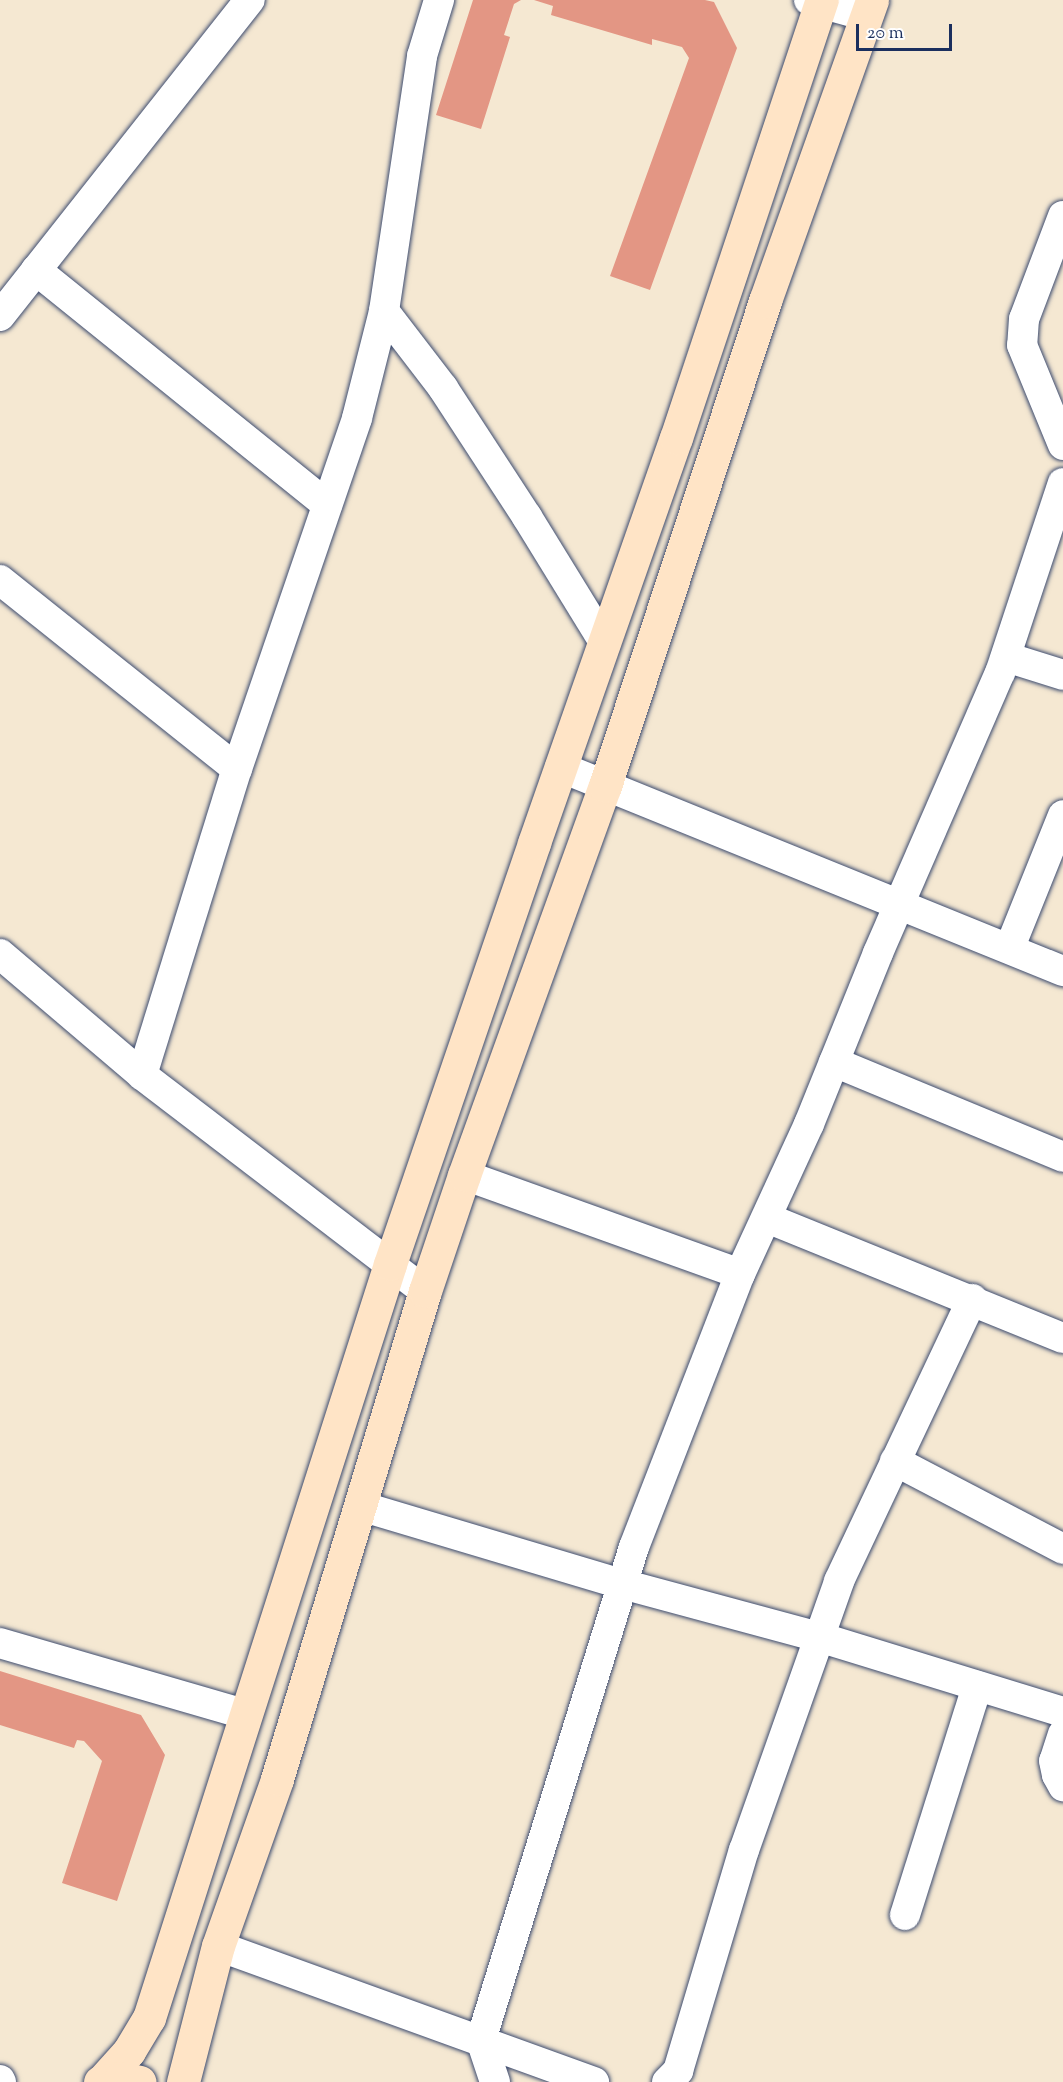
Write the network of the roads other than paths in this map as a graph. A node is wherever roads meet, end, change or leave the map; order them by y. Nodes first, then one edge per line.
1 (250, 0) edge
2 (439, 0) edge
3 (817, 1) edge
4 (869, 8) edge
5 (1063, 216) edge
6 (36, 270) junction
7 (384, 311) junction
8 (0, 316) edge
9 (1055, 405) edge
10 (1063, 446) edge
11 (1063, 483) edge
12 (327, 505) junction
13 (0, 580) edge
14 (604, 644) junction
15 (1006, 657) junction
16 (1063, 675) edge
17 (560, 767) junction
18 (237, 769) junction
19 (604, 786) junction
20 (1063, 815) edge
21 (899, 904) junction
22 (1010, 947) junction
23 (0, 954) edge
24 (1063, 971) edge
25 (834, 1062) junction
26 (142, 1075) junction
27 (1063, 1157) edge
28 (464, 1174) junction
29 (767, 1218) junction
30 (390, 1264) junction
31 (740, 1274) junction
32 (425, 1292) junction
33 (972, 1299) junction
34 (1063, 1338) edge
35 (896, 1461) junction
36 (360, 1506) junction
37 (1063, 1549) edge
38 (622, 1584) junction
39 (819, 1637) junction
40 (0, 1643) edge
41 (976, 1686) junction
42 (1063, 1713) edge
43 (245, 1714) junction
44 (1063, 1734) edge
45 (1063, 1785) edge
46 (905, 1915) dead end
47 (218, 1946) junction
48 (481, 2040) junction
49 (501, 2079) edge
50 (102, 2081) edge
51 (140, 2082) edge
52 (183, 2082) edge
53 (594, 2082) edge
54 (667, 2082) edge

1 - 6 street
2 - 7 street
3 - 4 street
3 - 14 main road
4 - 19 main road
5 - 9 street
6 - 8 street
6 - 12 street
7 - 12 street
7 - 14 street
9 - 10 street
11 - 15 street
12 - 18 street
13 - 18 street
14 - 17 main road
15 - 16 street
15 - 21 street
17 - 19 street
17 - 30 main road
18 - 26 street
19 - 21 street
19 - 28 main road
20 - 22 street
21 - 22 street
21 - 25 street
22 - 24 street
23 - 26 street
25 - 27 street
25 - 29 street
26 - 30 street
28 - 31 street
28 - 32 main road
29 - 31 street
29 - 33 street
30 - 32 street
30 - 43 main road
31 - 38 street
32 - 36 main road
33 - 34 street
33 - 35 street
35 - 37 street
35 - 39 street
36 - 38 street
36 - 47 main road
38 - 39 street
38 - 48 street
39 - 41 street
39 - 54 street
40 - 43 street
41 - 42 street
41 - 46 street
43 - 50 main road
44 - 45 street
47 - 48 street
47 - 52 main road
48 - 49 street
48 - 53 street
50 - 51 main road

